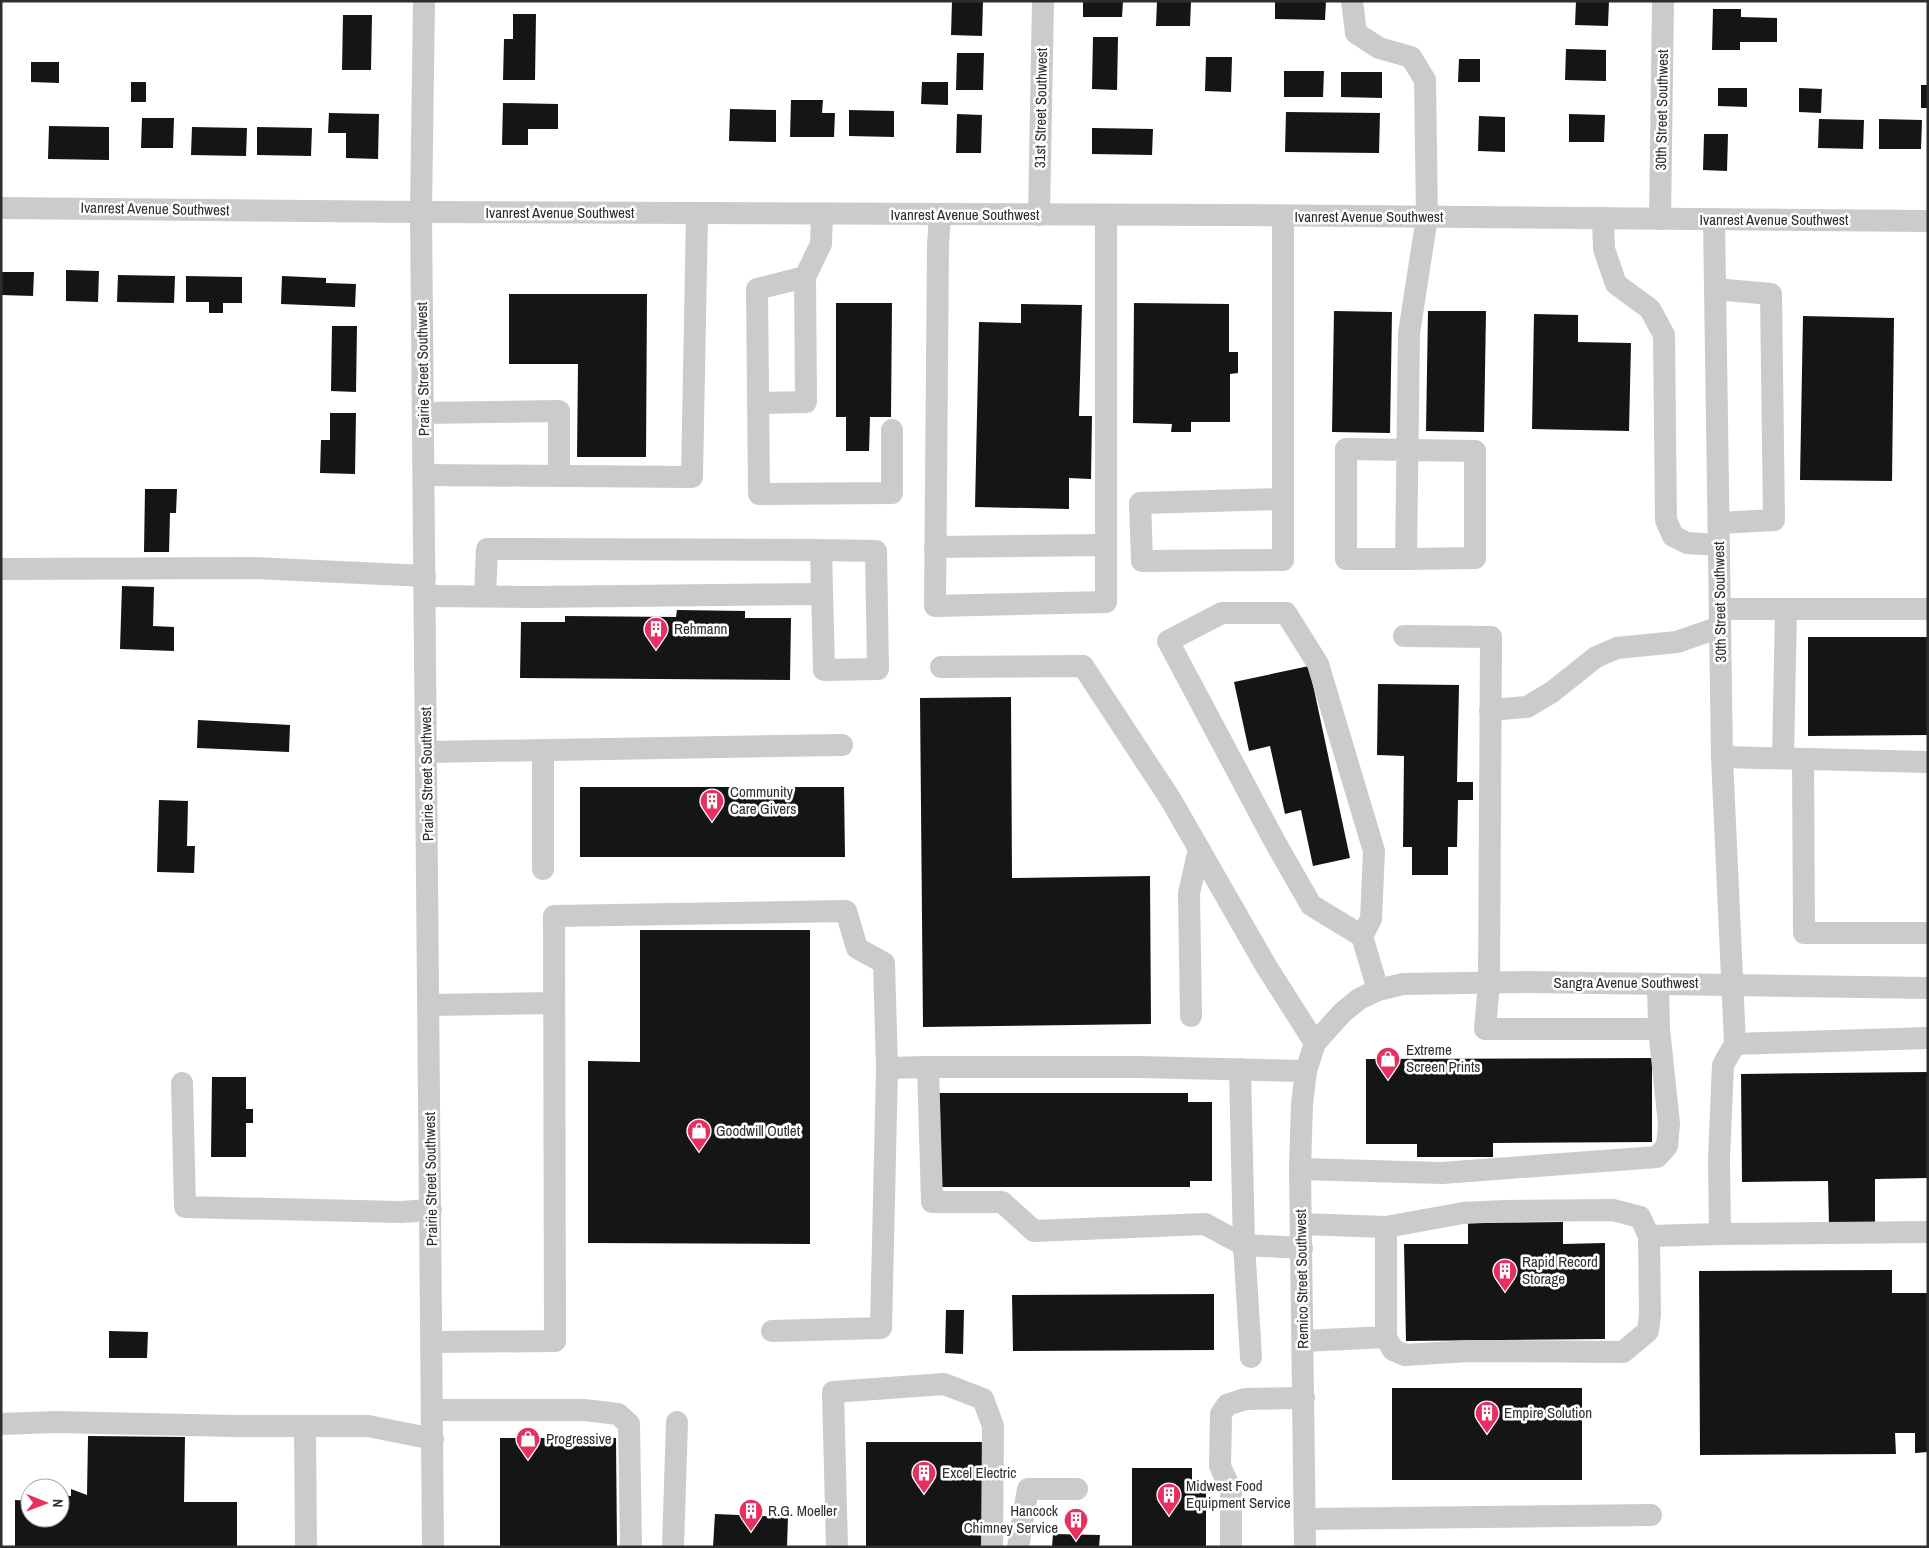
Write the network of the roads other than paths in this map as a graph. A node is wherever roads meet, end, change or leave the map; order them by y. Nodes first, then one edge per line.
1 (424, 1) edge
2 (1043, 1) edge
3 (1352, 1) edge
4 (1663, 1) edge
5 (1, 208) edge
6 (421, 212) junction
7 (697, 214) junction
8 (822, 214) junction
9 (940, 215) junction
10 (1039, 215) junction
11 (1106, 215) junction
12 (1283, 216) junction
13 (1427, 217) junction
14 (1603, 218) junction
15 (1660, 219) junction
16 (1714, 220) junction
17 (1928, 221) edge
18 (805, 277) junction
19 (1715, 289) junction
20 (758, 403) junction
21 (423, 413) junction
22 (892, 430) dead end
23 (1407, 450) junction
24 (425, 475) junction
25 (558, 476) junction
26 (1282, 499) junction
27 (1719, 534) junction
28 (1106, 545) junction
29 (935, 547) junction
30 (821, 550) junction
31 (1406, 559) junction
32 (1, 569) edge
33 (425, 586) junction
34 (822, 594) junction
35 (485, 596) junction
36 (1786, 609) junction
37 (1928, 609) edge
38 (1720, 618) junction
39 (1404, 636) dead end
40 (941, 667) dead end
41 (1490, 710) junction
42 (842, 745) dead end
43 (542, 750) junction
44 (427, 752) junction
45 (1722, 757) junction
46 (1793, 759) junction
47 (1928, 762) edge
48 (1199, 849) junction
49 (543, 869) dead end
50 (1928, 933) edge
51 (1362, 936) junction
52 (1489, 983) junction
53 (1658, 984) junction
54 (1732, 984) junction
55 (1928, 988) edge
56 (1378, 990) junction
57 (554, 1004) junction
58 (429, 1005) junction
59 (1190, 1016) dead end
60 (1334, 1020) joint
61 (1659, 1029) junction
62 (1928, 1038) edge
63 (1315, 1043) junction
64 (1735, 1044) junction
65 (928, 1067) junction
66 (887, 1068) junction
67 (1240, 1069) junction
68 (1306, 1071) junction
69 (182, 1083) dead end
70 (1300, 1169) junction
71 (431, 1210) junction
72 (1301, 1224) junction
73 (1386, 1227) junction
74 (1928, 1232) edge
75 (1720, 1234) junction
76 (1649, 1236) junction
77 (1244, 1245) junction
78 (1302, 1248) junction
79 (772, 1331) dead end
80 (1386, 1337) junction
81 (1303, 1341) junction
82 (432, 1342) junction
83 (1251, 1357) dead end
84 (1304, 1398) junction
85 (433, 1410) junction
86 (677, 1422) dead end
87 (1, 1424) edge
88 (305, 1426) junction
89 (432, 1439) junction
90 (1077, 1489) dead end
91 (1651, 1515) dead end
92 (1305, 1518) junction
93 (306, 1547) edge
94 (432, 1547) edge
95 (631, 1547) edge
96 (673, 1547) edge
97 (837, 1547) edge
98 (992, 1547) edge
99 (1018, 1547) edge
100 (1231, 1547) edge
101 (1306, 1547) edge

1 - 6 street, Prairie Street Southwest
2 - 10 street, 31st Street Southwest
3 - 13 street
4 - 15 street, 30th Street Southwest
5 - 6 street, Ivanrest Avenue Southwest
6 - 7 street, Ivanrest Avenue Southwest
6 - 21 street, Prairie Street Southwest
7 - 8 street, Ivanrest Avenue Southwest
7 - 25 street
8 - 9 street, Ivanrest Avenue Southwest
8 - 18 street
9 - 10 street, Ivanrest Avenue Southwest
9 - 29 street
10 - 11 street, Ivanrest Avenue Southwest
11 - 12 street, Ivanrest Avenue Southwest
11 - 28 street
12 - 13 street, Ivanrest Avenue Southwest
12 - 26 street
13 - 14 street, Ivanrest Avenue Southwest
13 - 23 street
14 - 15 street, Ivanrest Avenue Southwest
14 - 27 street
15 - 16 street, Ivanrest Avenue Southwest
16 - 17 street, Ivanrest Avenue Southwest
16 - 19 street, 30th Street Southwest
18 - 20 street
18 - 20 street
19 - 27 street, 30th Street Southwest
19 - 27 street
20 - 22 street
21 - 24 street, Prairie Street Southwest
21 - 25 street
23 - 31 street
23 - 31 street
23 - 31 street
24 - 25 street
24 - 33 street, Prairie Street Southwest
26 - 26 street
27 - 38 street, 30th Street Southwest
28 - 29 street
28 - 29 street
30 - 34 street
30 - 34 street
30 - 35 street
32 - 33 street
33 - 35 street
33 - 44 street, Prairie Street Southwest
34 - 35 street
36 - 37 street
36 - 38 street
36 - 46 street
38 - 41 street
38 - 45 street, 30th Street Southwest
39 - 41 street
40 - 48 street
41 - 52 street
42 - 43 street
43 - 44 street
43 - 49 street
44 - 58 street, Prairie Street Southwest
45 - 46 street
45 - 54 street, 30th Street Southwest
46 - 47 street
46 - 50 street
48 - 59 street
48 - 63 street
51 - 51 street
51 - 56 street
52 - 53 street, Sangra Avenue Southwest
52 - 56 street, Sangra Avenue Southwest
52 - 61 street
53 - 54 street, Sangra Avenue Southwest
53 - 61 street
54 - 55 street, Sangra Avenue Southwest
54 - 64 street, 30th Street Southwest
56 - 60 street, Sangra Avenue Southwest
57 - 58 street
57 - 66 street
57 - 82 street
58 - 71 street, Prairie Street Southwest
60 - 63 street, Remico Street Southwest
61 - 70 street
62 - 64 street
63 - 68 street, Remico Street Southwest
64 - 75 street
65 - 66 street
65 - 67 street
65 - 77 street
66 - 79 street
67 - 68 street
67 - 77 street
68 - 70 street, Remico Street Southwest
69 - 71 street
70 - 72 street, Remico Street Southwest
71 - 82 street, Prairie Street Southwest
72 - 73 street
72 - 78 street, Remico Street Southwest
73 - 76 street
73 - 80 street
74 - 75 street
75 - 76 street
76 - 80 street
77 - 78 street
77 - 83 street
78 - 81 street, Remico Street Southwest
80 - 81 street
81 - 84 street, Remico Street Southwest
82 - 85 street, Prairie Street Southwest
84 - 92 street, Remico Street Southwest
84 - 100 street
85 - 89 street, Prairie Street Southwest
85 - 95 street
86 - 96 street
87 - 88 street
88 - 89 street
88 - 93 street
89 - 94 street, Prairie Street Southwest
90 - 99 street
91 - 92 street
92 - 101 street, Remico Street Southwest
97 - 98 street

